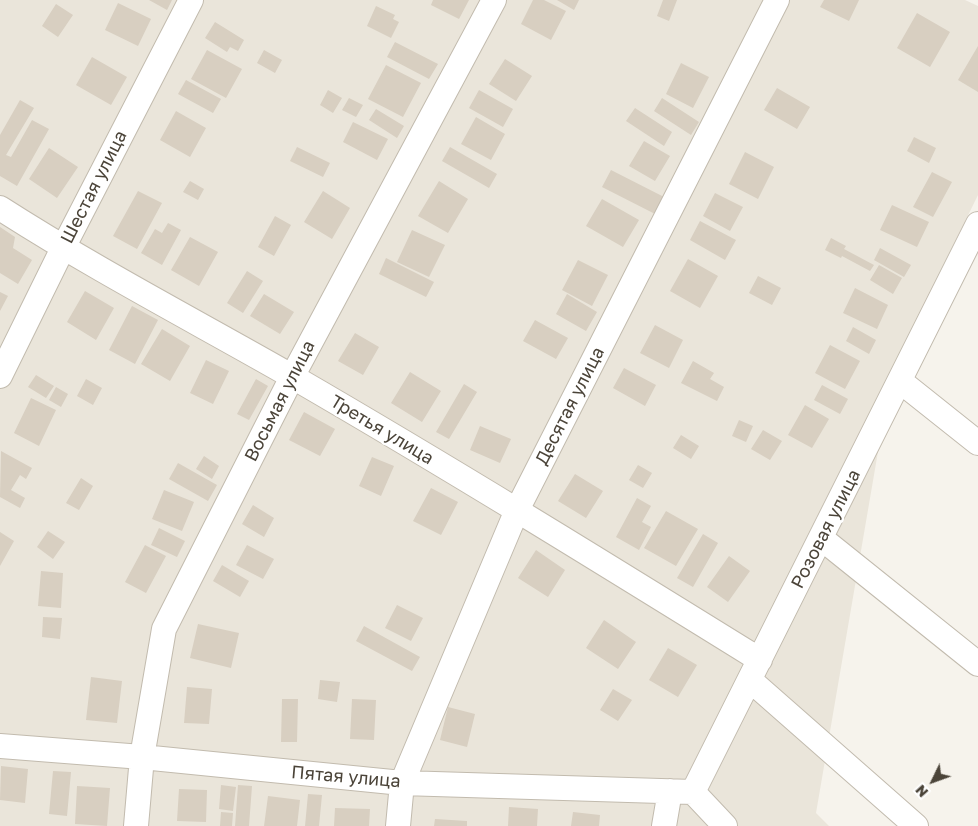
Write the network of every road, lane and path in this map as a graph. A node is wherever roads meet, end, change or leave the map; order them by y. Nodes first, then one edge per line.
1 (191, 0) edge
2 (494, 0) edge
3 (777, 0) edge
4 (0, 208) edge
5 (976, 231) edge
6 (63, 248) junction
7 (0, 376) edge
8 (292, 377) junction
9 (900, 380) junction
10 (978, 443) edge
11 (517, 510) junction
12 (821, 538) junction
13 (978, 664) edge
14 (755, 670) junction
15 (0, 746) edge
16 (142, 757) junction
17 (402, 782) junction
18 (670, 791) junction
19 (694, 792) junction
20 (136, 826) edge
21 (398, 826) edge
22 (664, 826) edge
23 (725, 826) edge
24 (916, 826) edge

1 - 6 street, Шестая улица
2 - 8 street, Восьмая улица
3 - 11 street, Десятая улица
4 - 6 street, Третья улица
5 - 9 street, Розовая улица
6 - 7 street, Шестая улица
6 - 8 street, Третья улица
8 - 11 street, Третья улица
8 - 16 street, Восьмая улица
9 - 10 street
9 - 12 street, Розовая улица
11 - 14 street, Третья улица
11 - 17 street, Десятая улица
12 - 13 street
12 - 14 street, Розовая улица
14 - 19 street, Розовая улица
14 - 24 street, Третья улица
15 - 16 street, Пятая улица
16 - 17 street, Пятая улица
16 - 20 street, Восьмая улица
17 - 18 street, Пятая улица
17 - 21 street, Десятая улица
18 - 19 street, Пятая улица
18 - 22 street
19 - 23 street

